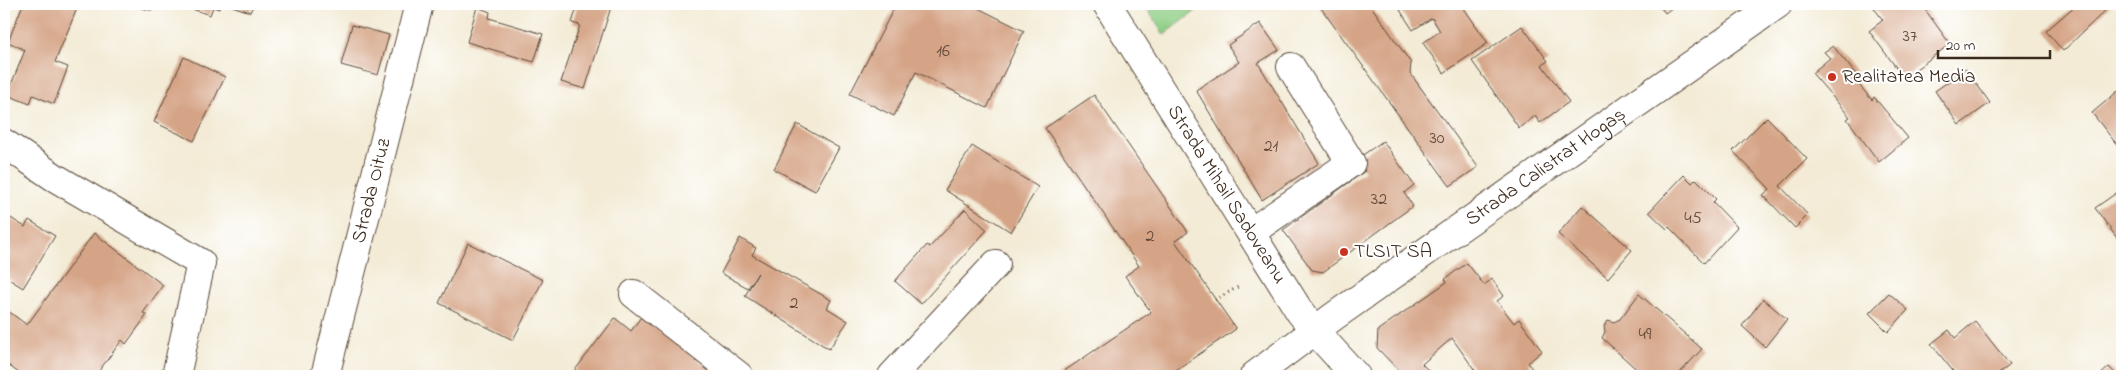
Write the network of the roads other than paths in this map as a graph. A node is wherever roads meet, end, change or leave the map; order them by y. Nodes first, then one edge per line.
1 (419, 4) edge
2 (1107, 4) edge
3 (1778, 4) edge
4 (1291, 67) dead end
5 (4, 144) edge
6 (1251, 232) junction
7 (996, 264) dead end
8 (634, 294) dead end
9 (1315, 331) junction
10 (176, 376) edge
11 (325, 376) edge
12 (739, 376) edge
13 (892, 376) edge
14 (1254, 376) edge
15 (1356, 376) edge

1 - 11 street, Strada Oituz
2 - 6 street, Strada Mihail Sadoveanu
3 - 9 street, Strada Calistrat Hogaș
4 - 6 street
5 - 10 street
6 - 9 street, Strada Mihail Sadoveanu
7 - 13 street
8 - 12 street
9 - 14 street, Strada Calistrat Hogaș
9 - 15 street, Strada Mihail Sadoveanu

